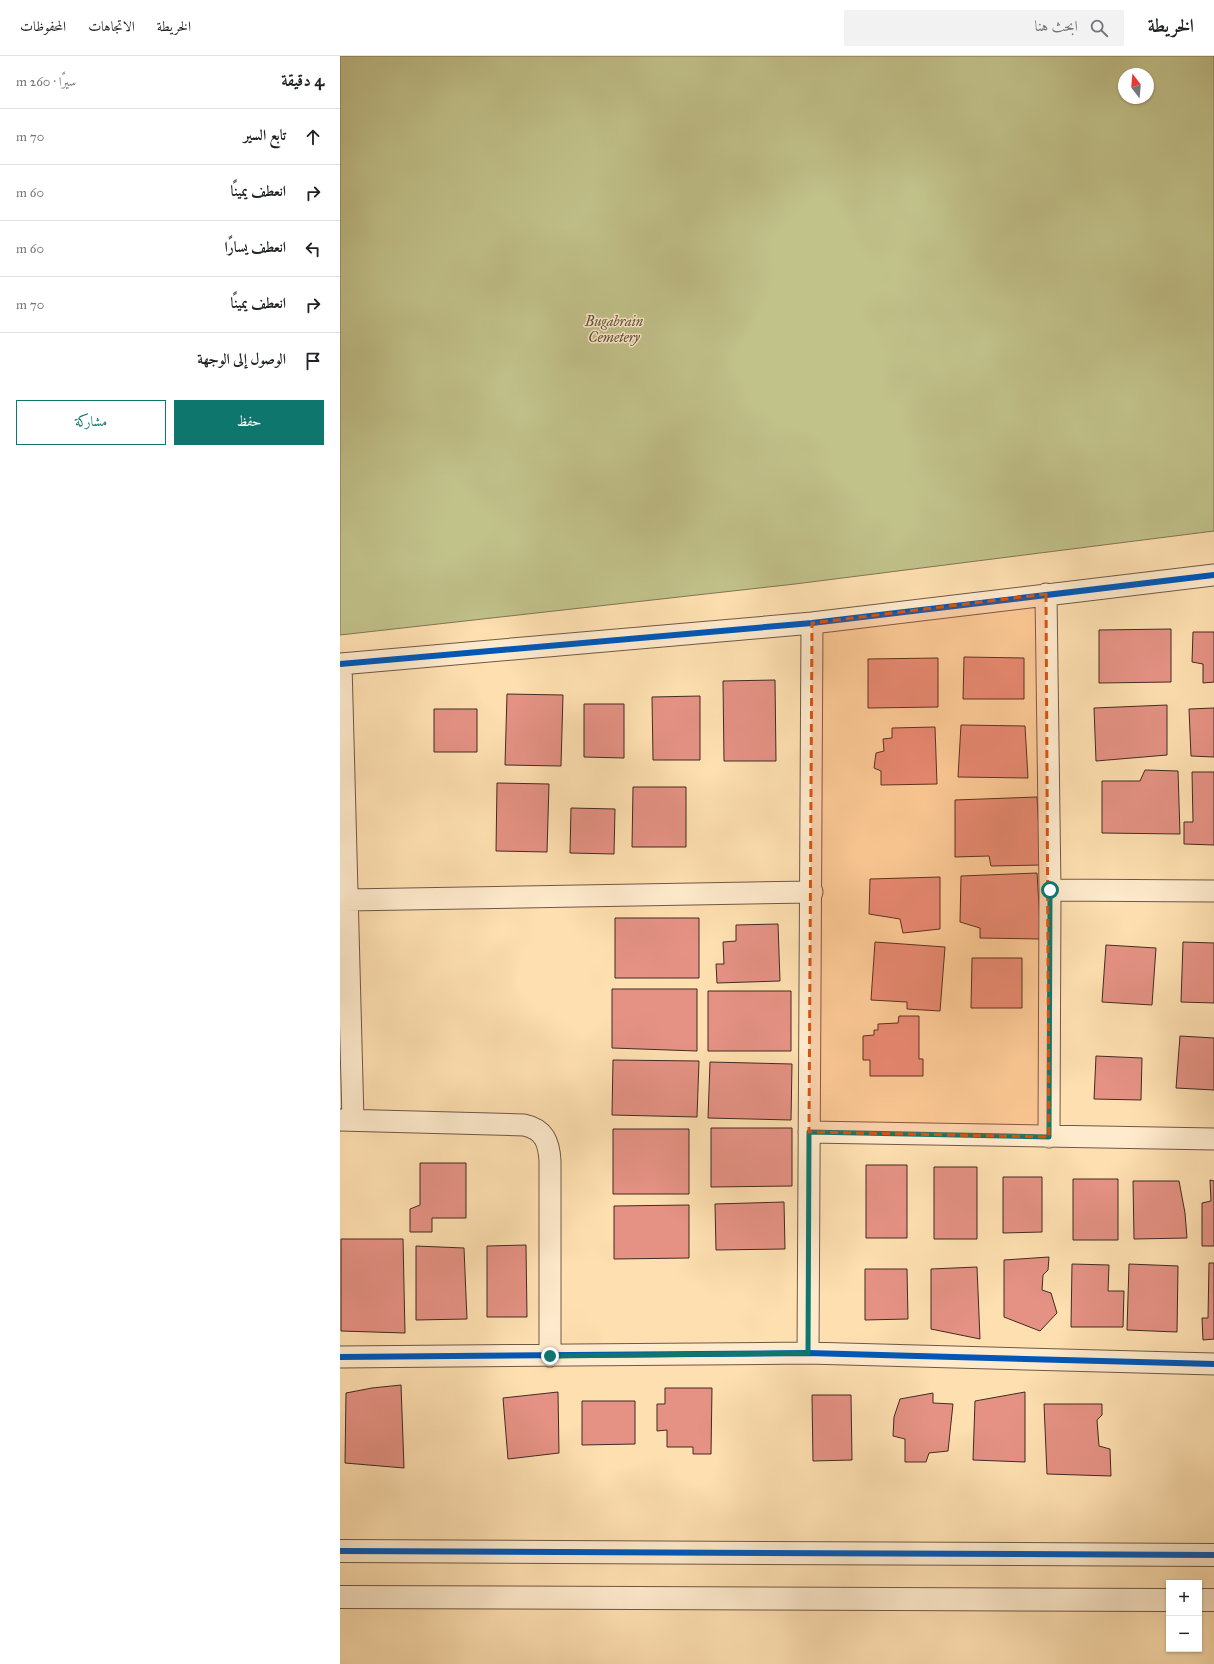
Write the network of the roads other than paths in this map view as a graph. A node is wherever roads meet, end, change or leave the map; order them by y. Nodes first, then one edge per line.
1 (1214, 575) edge
2 (1046, 594) junction
3 (812, 623) junction
4 (341, 664) edge
5 (1050, 890) junction
6 (1214, 891) edge
7 (812, 892) junction
8 (347, 900) junction
9 (346, 1120) edge
10 (809, 1132) junction
11 (1049, 1137) junction
12 (1214, 1139) edge
13 (808, 1353) junction
14 (550, 1356) junction
15 (340, 1357) edge
16 (1214, 1364) edge
17 (340, 1551) edge
18 (1214, 1555) edge
19 (340, 1597) edge
20 (1166, 1600) edge
21 (1202, 1600) edge
22 (1214, 1600) edge

1 - 2 street
2 - 3 street
2 - 5 street
3 - 4 street
3 - 7 street
4 - 8 street
5 - 6 street
5 - 11 street
7 - 8 street
7 - 10 street
8 - 9 street
9 - 14 street
10 - 11 street
10 - 13 street
11 - 12 street
13 - 14 street
13 - 16 street
14 - 15 street
17 - 18 street
19 - 20 street
21 - 22 street

